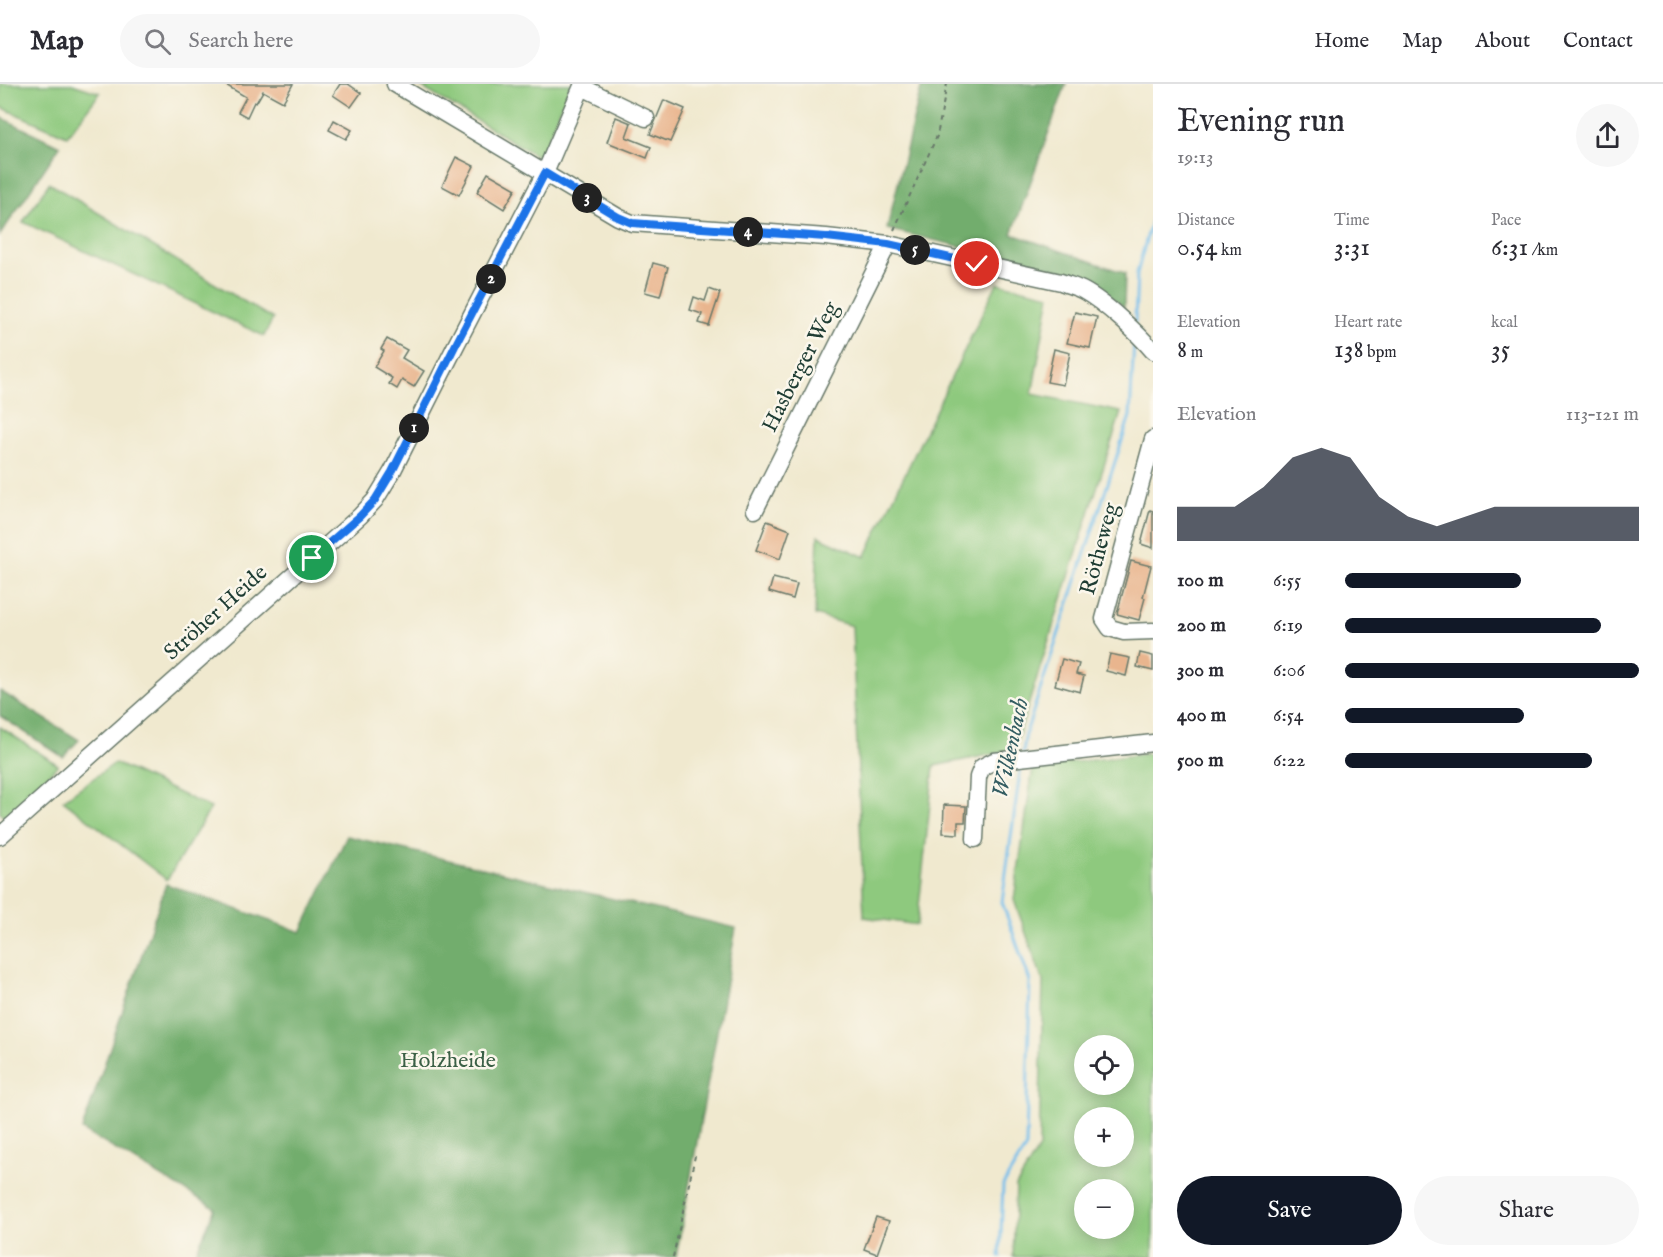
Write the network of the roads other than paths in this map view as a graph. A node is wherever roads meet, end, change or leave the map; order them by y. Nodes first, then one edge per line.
1 (395, 84) edge
2 (582, 86) edge
3 (646, 118) dead end
4 (545, 173) junction
5 (888, 244) junction
6 (1150, 347) edge
7 (1153, 439) edge
8 (755, 510) dead end
9 (1153, 631) edge
10 (1153, 743) edge
11 (0, 836) edge
12 (975, 839) dead end

1 - 4 street
2 - 3 street
2 - 4 street, Ströher Heide
4 - 5 street
4 - 11 street, Ströher Heide
5 - 6 street
5 - 8 street, Hasberger Weg
7 - 9 street, Rötheweg
10 - 12 street

